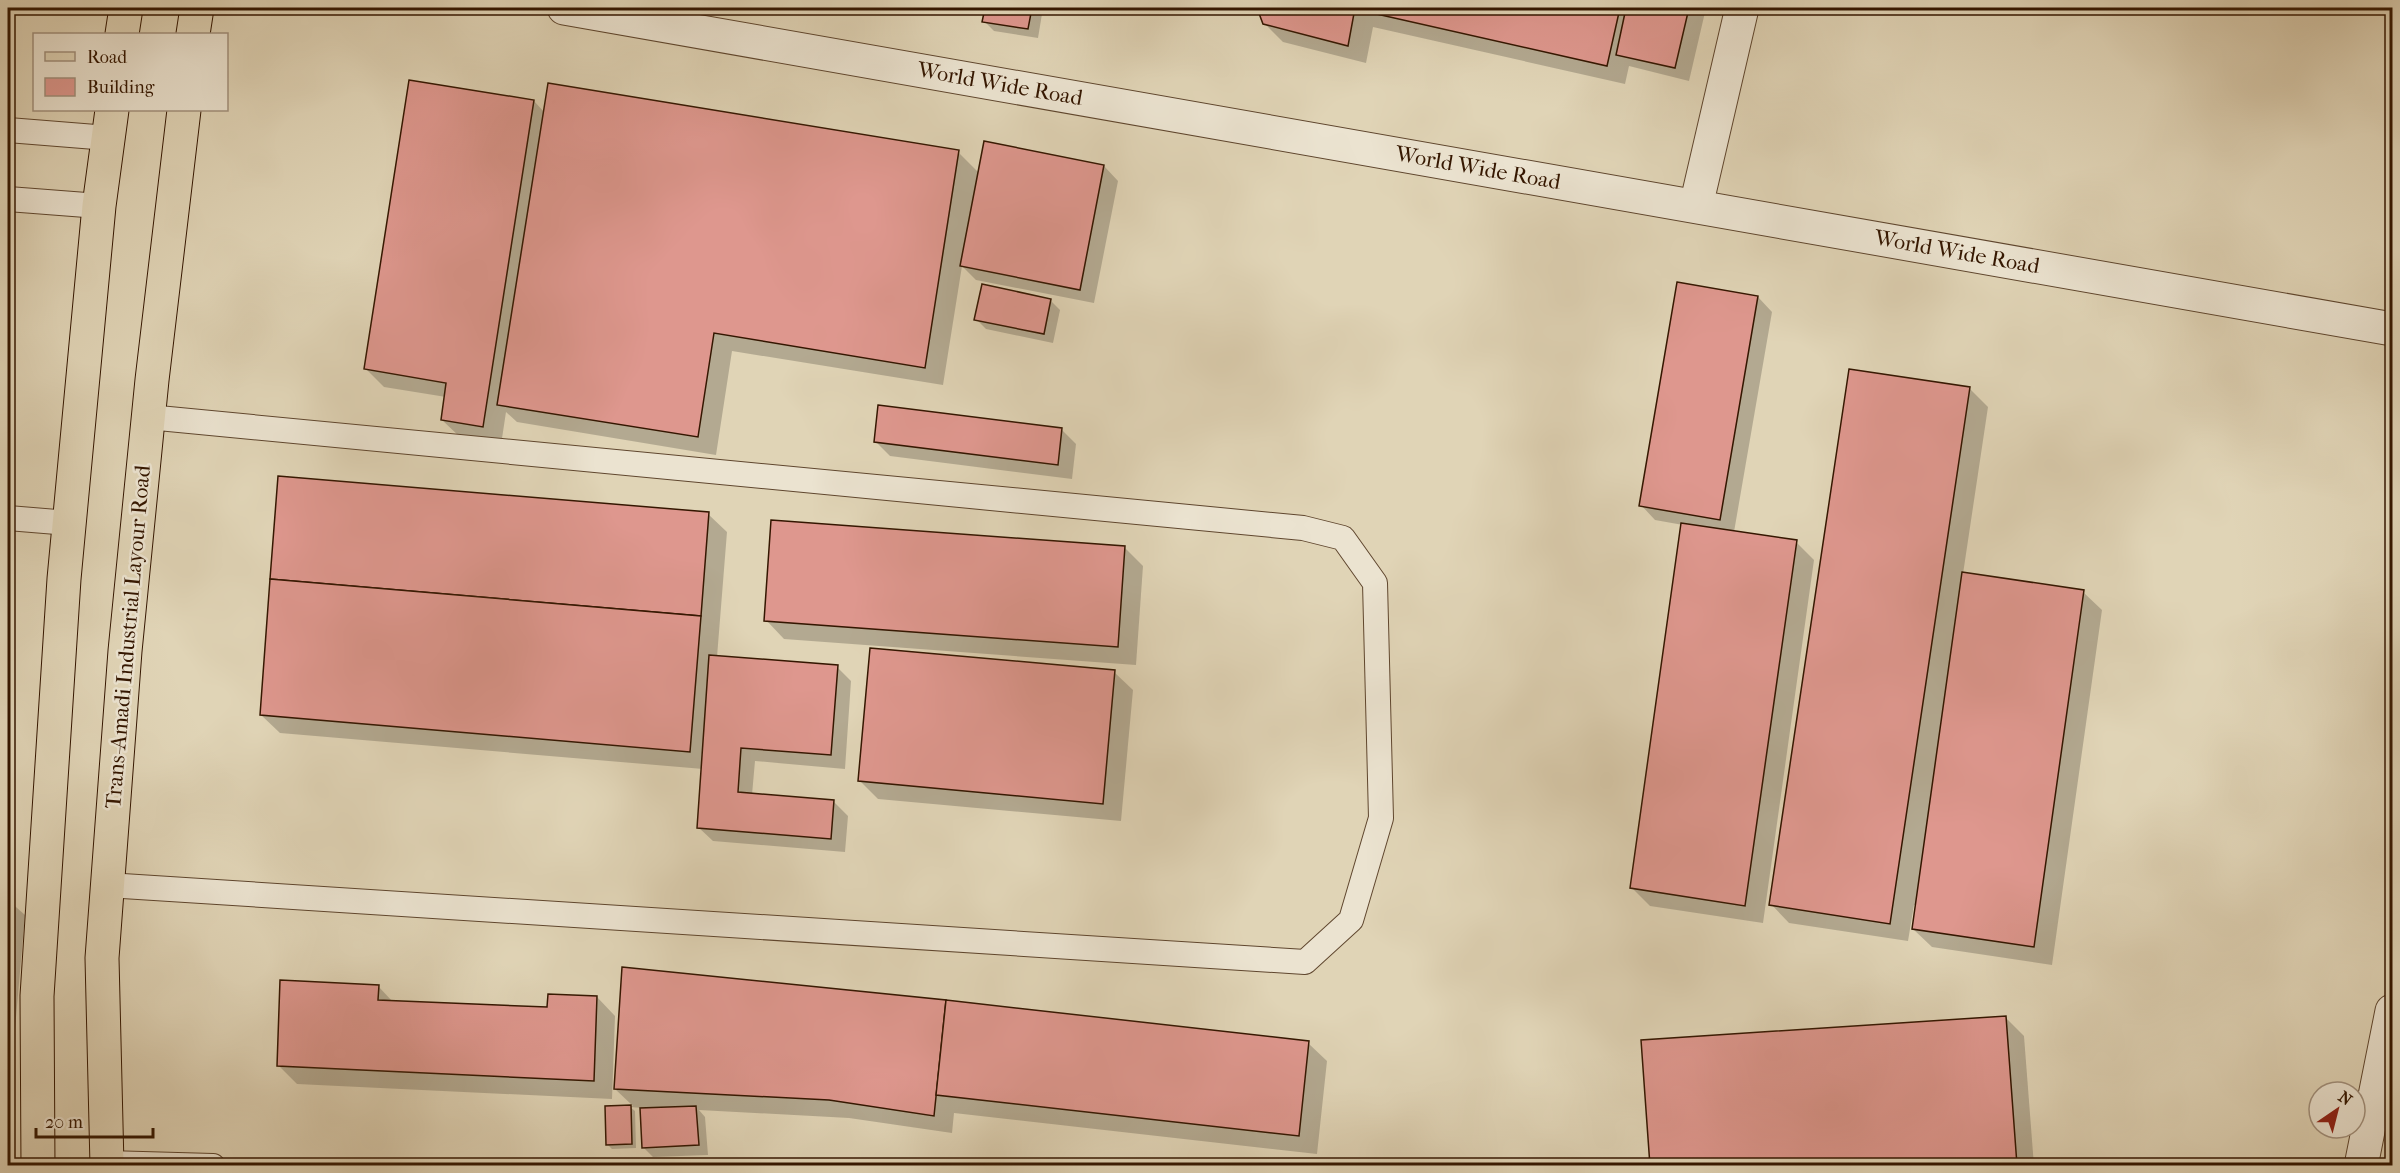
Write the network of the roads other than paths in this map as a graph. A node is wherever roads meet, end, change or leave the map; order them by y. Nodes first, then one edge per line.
1 (126, 8) edge
2 (197, 8) edge
3 (564, 8) edge
4 (1742, 8) edge
5 (122, 33) edge
6 (193, 33) edge
7 (184, 111) edge
8 (110, 124) edge
9 (8, 130) edge
10 (8, 199) edge
11 (99, 206) junction
12 (1696, 206) junction
13 (2392, 329) edge
14 (148, 417) junction
15 (8, 518) edge
16 (69, 523) junction
17 (108, 885) junction
18 (2392, 1011) edge
19 (107, 1164) edge
20 (38, 1166) edge
21 (213, 1166) edge
22 (2361, 1166) edge

1 - 5 main road
2 - 6 main road
3 - 12 street, World Wide Road
4 - 12 street
7 - 14 main road, Trans-Amadi Industrial Layour Road
8 - 9 lane
8 - 11 main road
10 - 11 lane
11 - 16 main road
12 - 13 street, World Wide Road
14 - 17 main road, Trans-Amadi Industrial Layour Road
14 - 17 lane
15 - 16 lane
16 - 20 main road
17 - 19 main road, Trans-Amadi Industrial Layour Road
18 - 22 street
19 - 21 lane

